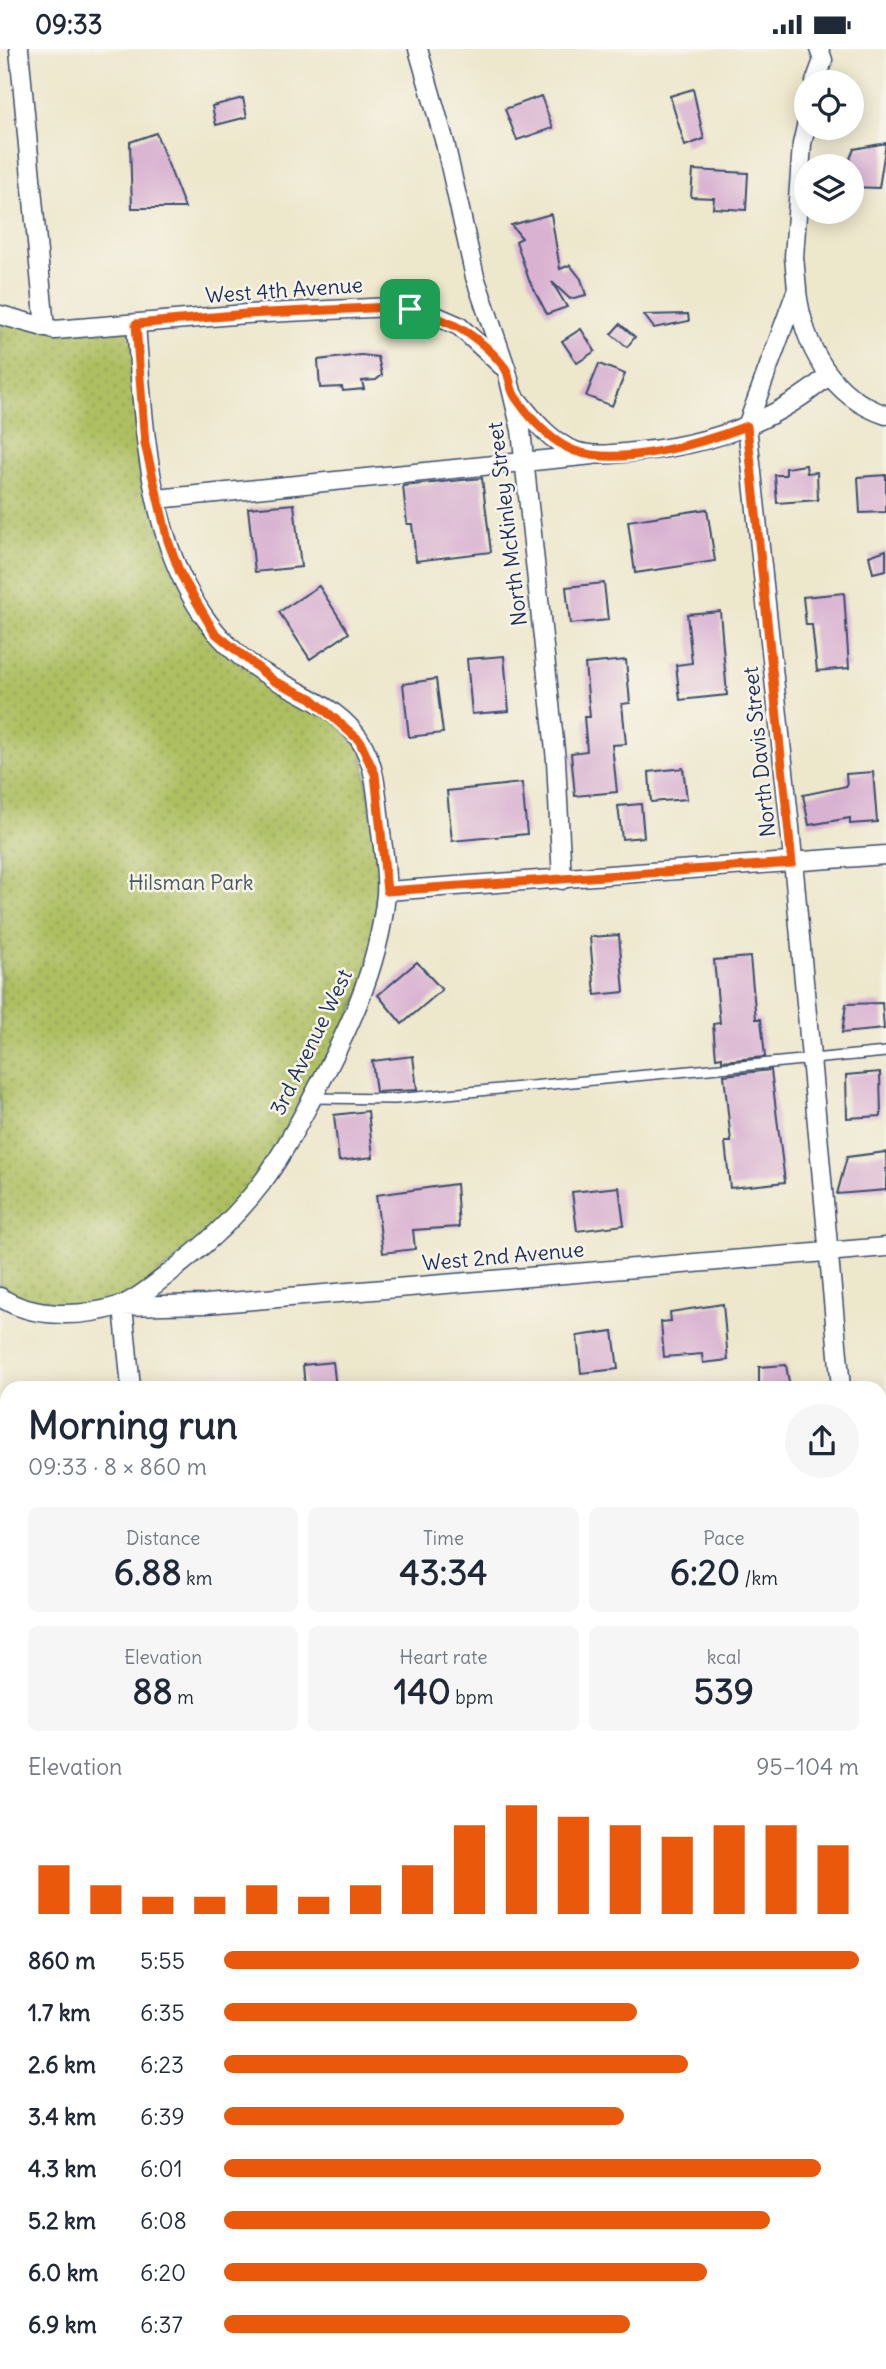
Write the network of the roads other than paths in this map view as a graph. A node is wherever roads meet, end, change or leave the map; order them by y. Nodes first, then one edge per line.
1 (19, 49) edge
2 (418, 49) edge
3 (803, 140) edge
4 (797, 289) junction
5 (0, 315) edge
6 (136, 324) junction
7 (45, 328) junction
8 (507, 371) junction
9 (829, 375) junction
10 (513, 395) junction
11 (886, 415) edge
12 (747, 426) junction
13 (593, 455) junction
14 (524, 464) junction
15 (157, 499) junction
16 (886, 855) edge
17 (792, 863) junction
18 (562, 880) junction
19 (387, 891) junction
20 (886, 1052) edge
21 (810, 1059) junction
22 (312, 1098) junction
23 (886, 1247) edge
24 (827, 1252) junction
25 (0, 1297) edge
26 (123, 1306) junction
27 (130, 1381) edge
28 (840, 1381) edge

1 - 7 street
2 - 8 street, North McKinley Street
3 - 4 street, North Davis Street
4 - 9 street
4 - 12 street, North Davis Street
5 - 7 street, West 4th Avenue
6 - 7 street, West 4th Avenue
6 - 8 street, West 4th Avenue
6 - 15 street, 3rd Avenue West
8 - 10 street, North McKinley Street
9 - 11 street
9 - 12 street
10 - 13 street
10 - 14 street, North McKinley Street
12 - 13 street
12 - 17 street, North Davis Street
13 - 14 street
14 - 15 street
14 - 18 street, North McKinley Street
15 - 19 street, 3rd Avenue West
16 - 17 street
17 - 18 street
17 - 21 street, North Davis Street
18 - 19 street
19 - 22 street, 3rd Avenue West
20 - 21 lane
21 - 22 lane
21 - 24 street, North Davis Street
22 - 26 street, 3rd Avenue West
23 - 24 street, West 2nd Avenue
24 - 26 street, West 2nd Avenue
24 - 28 street, North Davis Street
25 - 26 street, 3rd Avenue West
26 - 27 street

